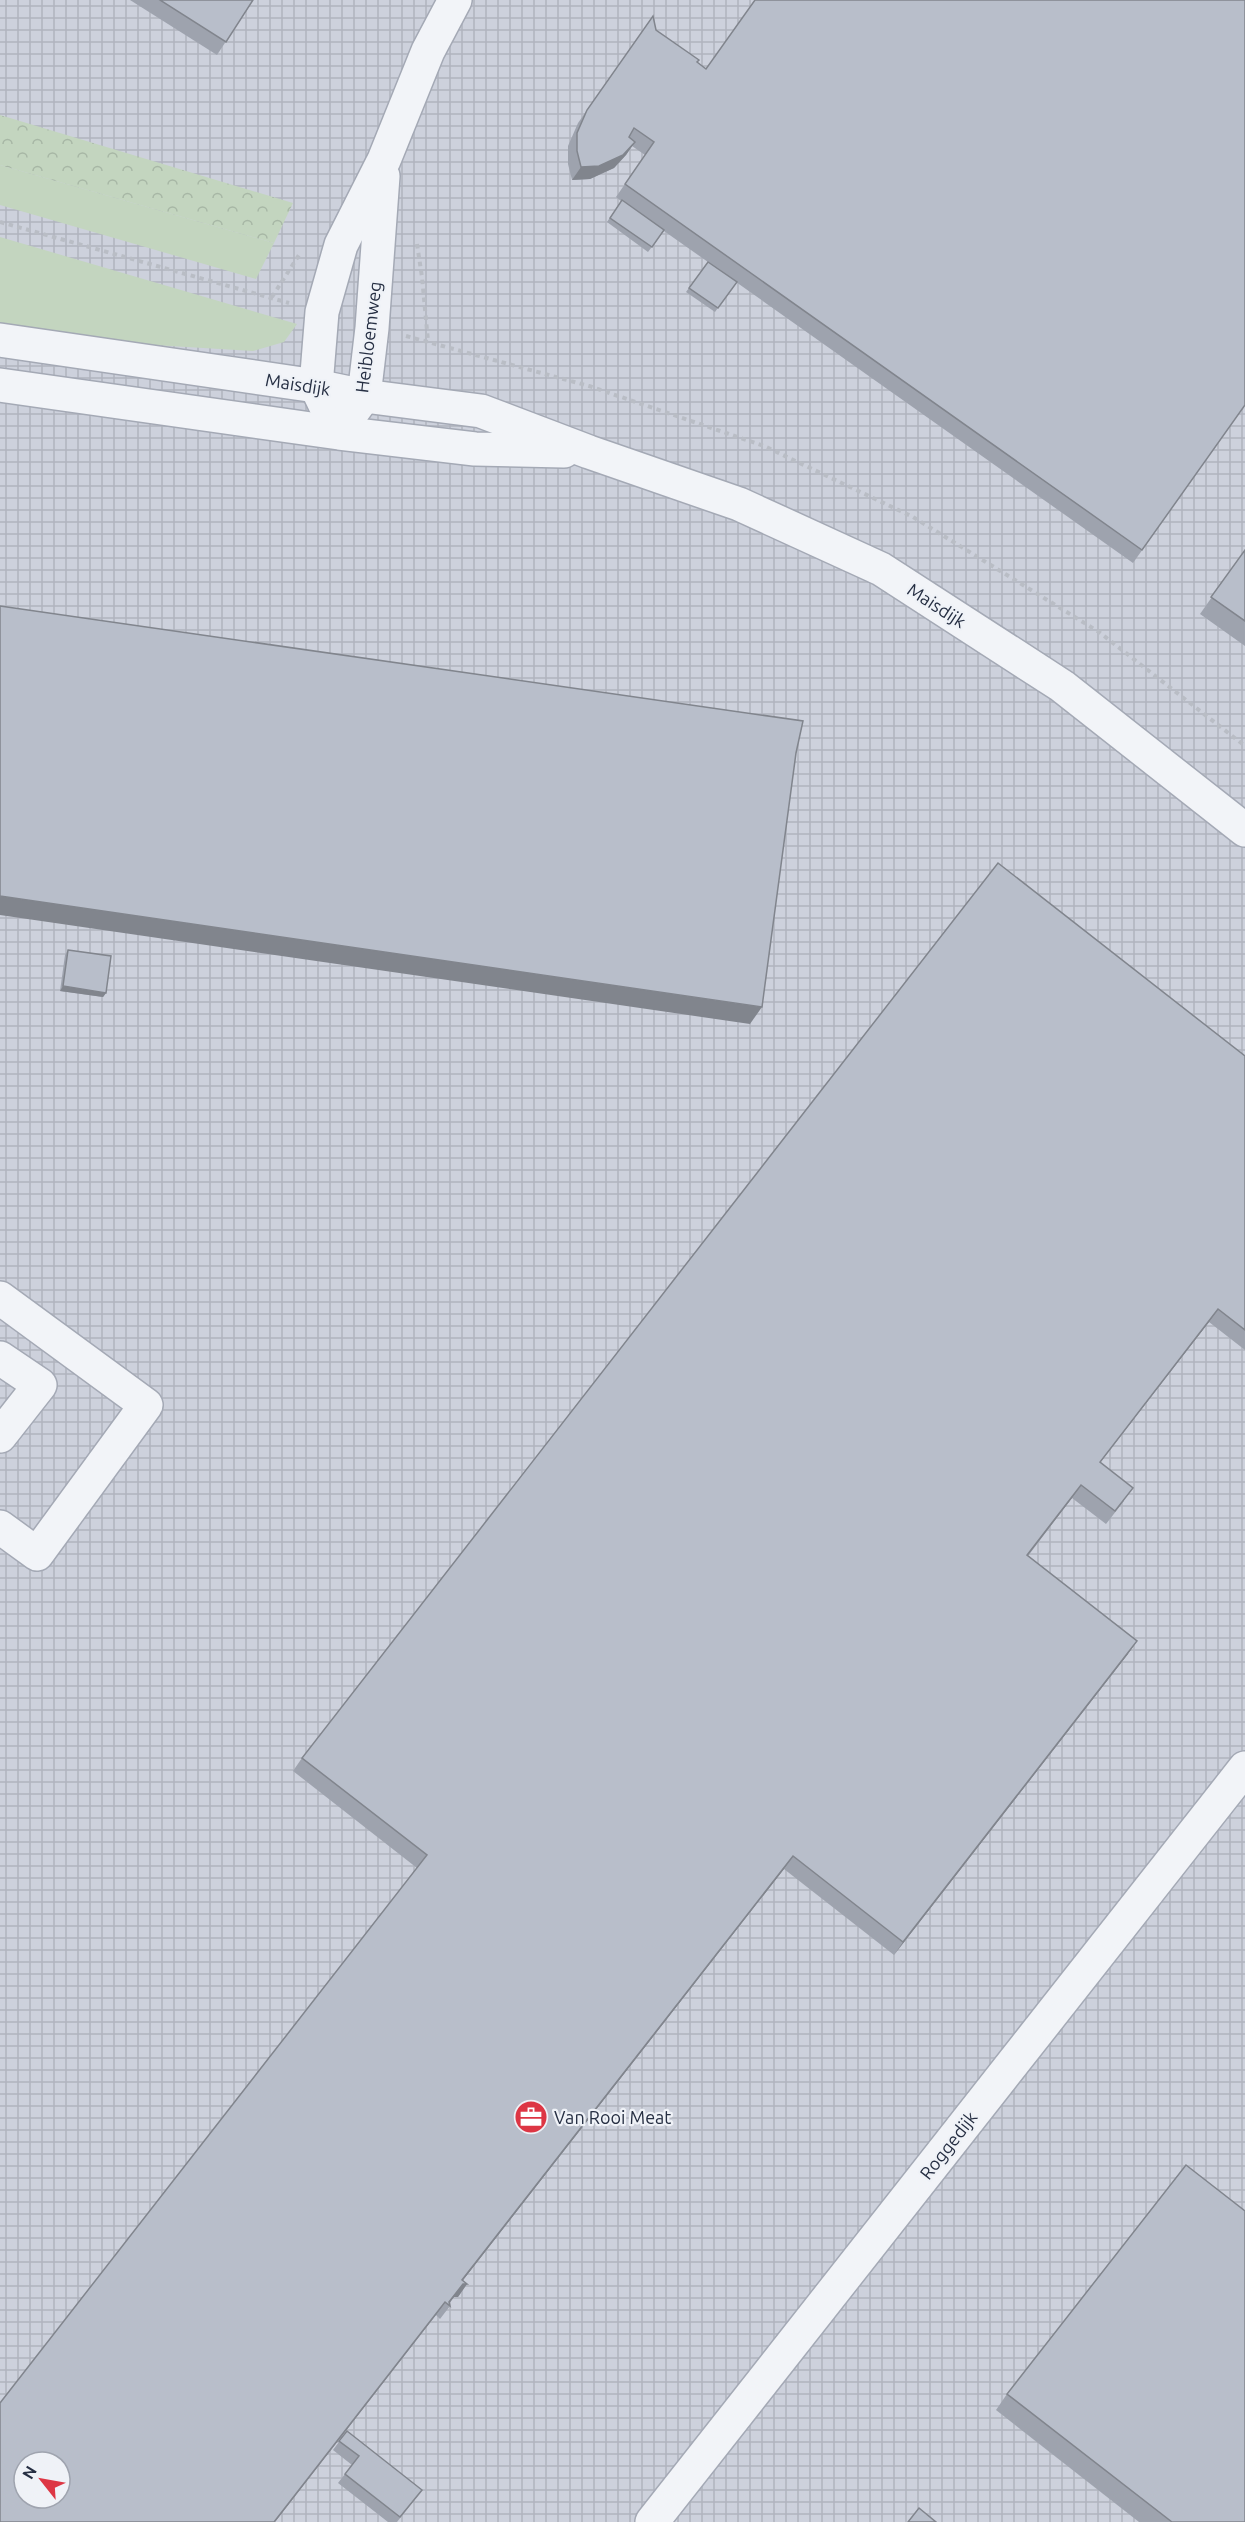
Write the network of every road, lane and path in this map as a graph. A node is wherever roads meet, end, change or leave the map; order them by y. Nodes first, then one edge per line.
1 (455, 0) edge
2 (384, 160) junction
3 (0, 340) edge
4 (0, 385) edge
5 (316, 386) junction
6 (364, 396) junction
7 (339, 433) junction
8 (589, 452) junction
9 (1245, 830) edge
10 (0, 1298) edge
11 (0, 1359) edge
12 (0, 1436) edge
13 (0, 1527) edge
14 (1245, 1768) edge
15 (652, 2522) edge

1 - 2 street, Heibloemweg
2 - 5 street, Heibloemweg
2 - 6 street, Heibloemweg
3 - 5 street, Maisdijk
4 - 7 street, Maisdijk
5 - 6 street, Maisdijk
5 - 7 street
6 - 7 street, Heibloemweg
6 - 8 street, Maisdijk
7 - 8 street, Maisdijk
8 - 9 street, Maisdijk
10 - 13 street
11 - 12 street
14 - 15 street, Roggedijk

